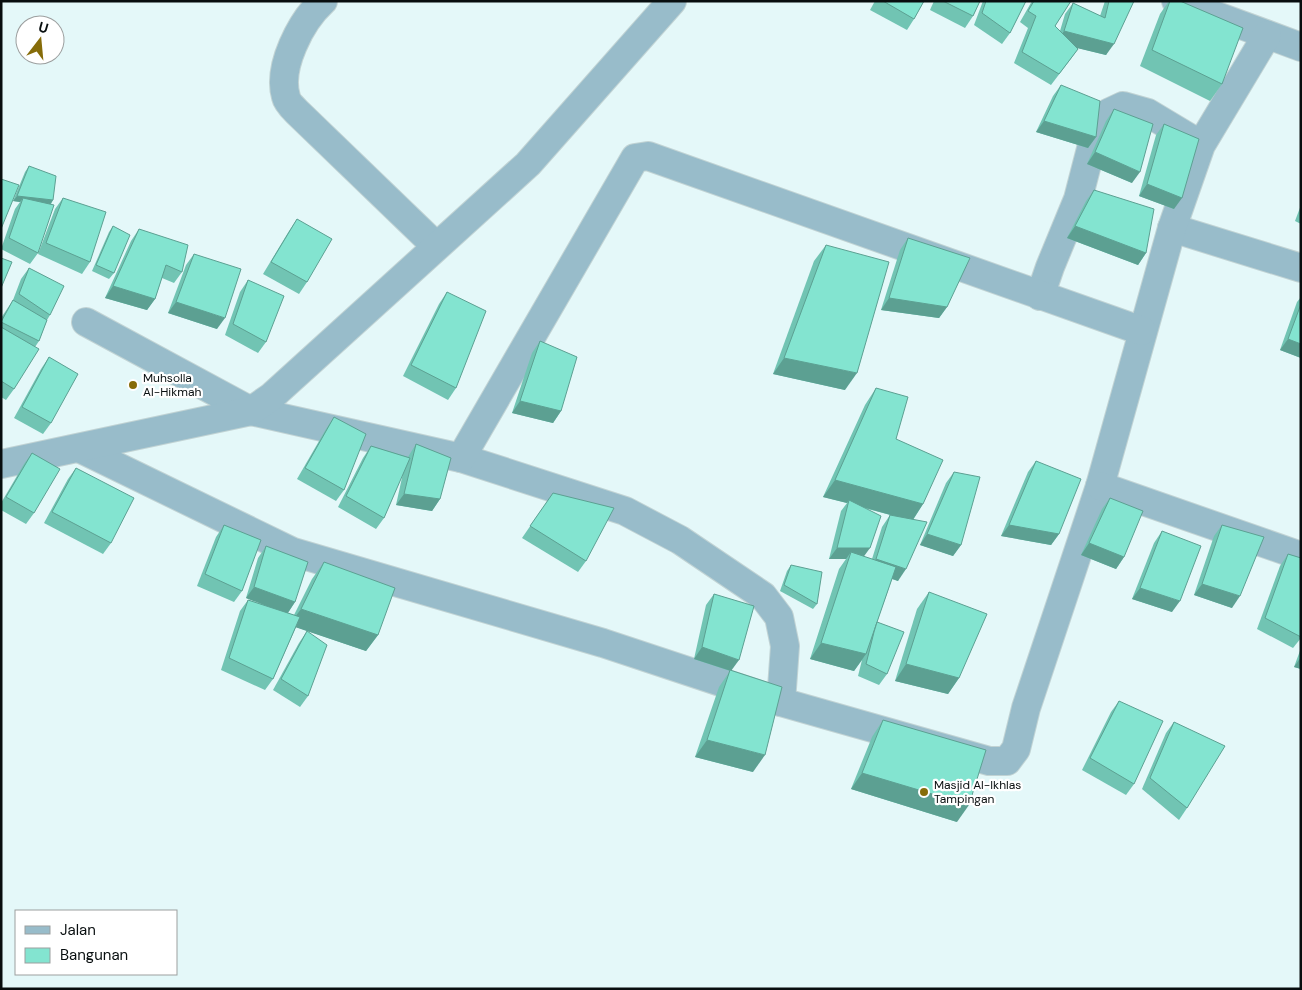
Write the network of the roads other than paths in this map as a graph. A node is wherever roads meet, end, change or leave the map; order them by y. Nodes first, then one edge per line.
1 (323, 1) edge
2 (672, 1) edge
3 (1176, 1) edge
4 (1267, 35) junction
5 (1301, 47) edge
6 (1201, 146) junction
7 (1172, 228) junction
8 (436, 246) junction
9 (1301, 268) edge
10 (1040, 296) junction
11 (86, 322) dead end
12 (1142, 331) junction
13 (251, 411) junction
14 (81, 449) junction
15 (461, 458) junction
16 (1, 464) edge
17 (1100, 486) junction
18 (1301, 556) edge
19 (781, 702) junction

1 - 8 street
2 - 8 street
3 - 4 street
4 - 5 street
4 - 6 street
6 - 7 street
6 - 10 street
7 - 9 street
7 - 12 street
8 - 13 street
10 - 12 street
10 - 15 street
11 - 13 street
12 - 17 street
13 - 14 street
13 - 15 street
14 - 16 street
14 - 19 street
15 - 19 street
17 - 18 street
17 - 19 street

